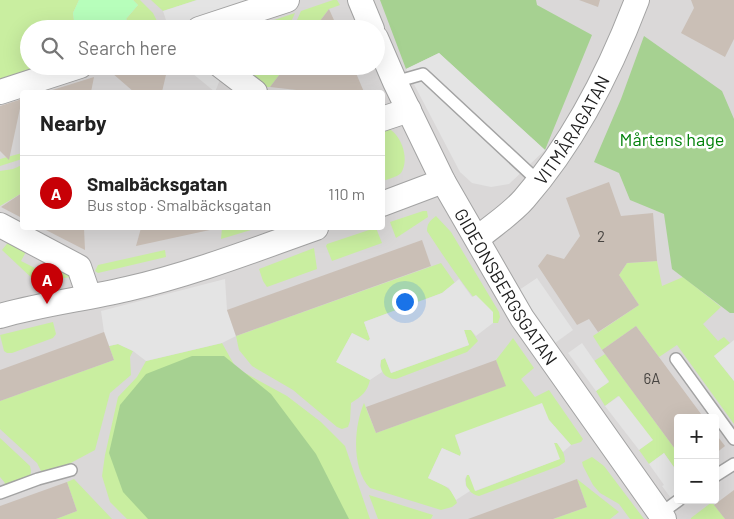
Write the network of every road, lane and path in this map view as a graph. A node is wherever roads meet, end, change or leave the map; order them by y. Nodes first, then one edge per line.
1 (287, 0) edge
2 (360, 0) edge
3 (637, 0) edge
4 (226, 20) edge
5 (368, 20) edge
6 (385, 59) edge
7 (52, 75) edge
8 (233, 75) edge
9 (395, 82) junction
10 (252, 90) edge
11 (0, 92) edge
12 (408, 110) junction
13 (385, 118) edge
14 (443, 181) junction
15 (538, 181) junction
16 (385, 203) edge
17 (0, 225) edge
18 (311, 230) edge
19 (477, 238) junction
20 (89, 296) junction
21 (0, 316) edge
22 (676, 359) dead end
23 (734, 439) edge
24 (734, 464) edge
25 (71, 470) dead end
26 (719, 473) edge
27 (0, 493) edge
28 (675, 504) edge
29 (662, 517) edge

1 - 4 street
2 - 5 street
3 - 15 street, VITMÅRAGATAN
6 - 9 street, GIDEONSBERGSGATAN
7 - 11 street
8 - 10 street
9 - 12 street, GIDEONSBERGSGATAN
9 - 15 lane
12 - 13 street
12 - 14 street, GIDEONSBERGSGATAN
14 - 16 street
14 - 19 street, GIDEONSBERGSGATAN
15 - 19 street, VITMÅRAGATAN
17 - 20 street
18 - 20 street
19 - 29 street, GIDEONSBERGSGATAN
20 - 21 street
22 - 23 lane
24 - 26 lane
25 - 27 lane
28 - 29 lane

